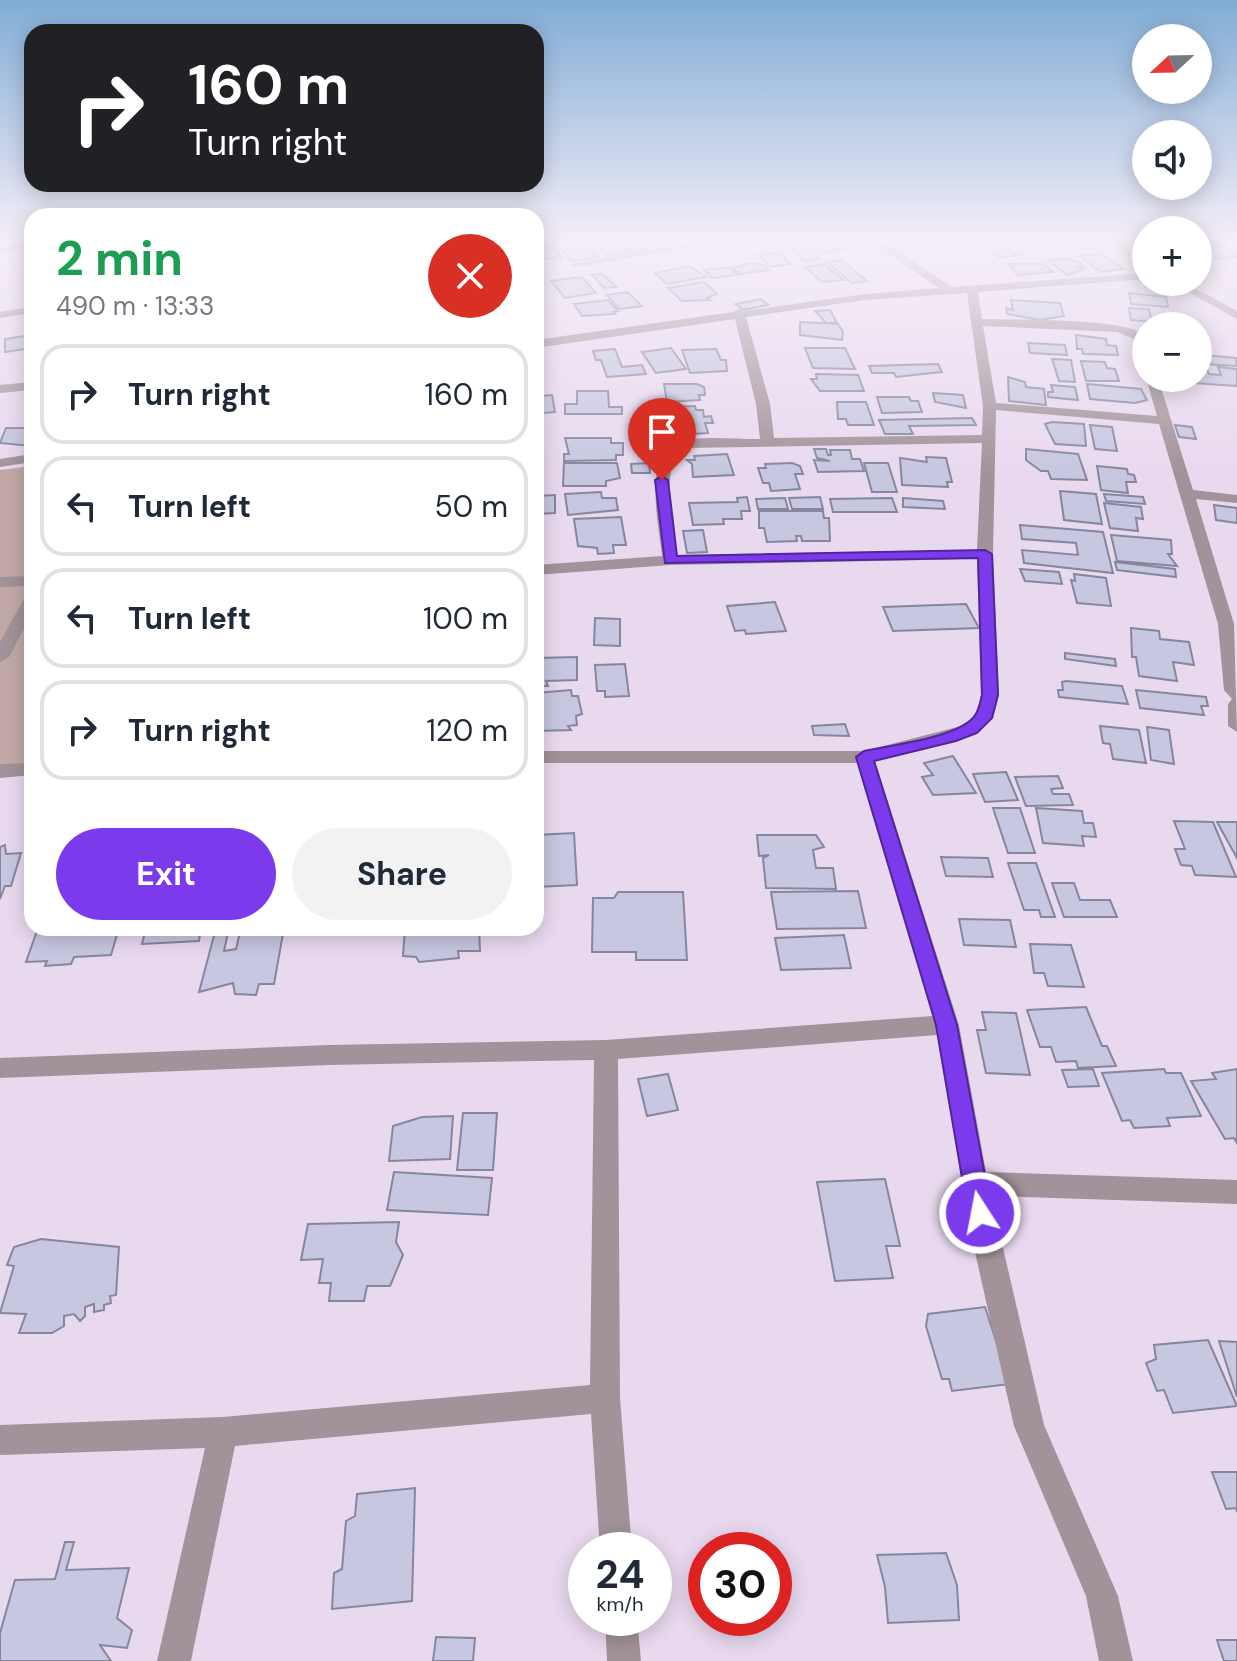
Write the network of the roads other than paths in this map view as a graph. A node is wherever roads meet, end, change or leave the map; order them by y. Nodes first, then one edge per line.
1 (710, 317) edge
2 (740, 317) edge
3 (976, 317) edge
4 (977, 322) junction
5 (1132, 334) edge
6 (544, 343) edge
7 (24, 387) edge
8 (0, 389) edge
9 (1156, 392) edge
10 (990, 406) junction
11 (1163, 420) junction
12 (989, 439) junction
13 (767, 441) junction
14 (24, 459) edge
15 (0, 463) edge
16 (1186, 494) junction
17 (1237, 499) edge
18 (985, 554) junction
19 (670, 560) junction
20 (544, 569) edge
21 (24, 581) edge
22 (0, 582) edge
23 (24, 614) edge
24 (0, 657) edge
25 (1237, 695) edge
26 (1237, 704) edge
27 (1237, 726) edge
28 (544, 757) edge
29 (864, 757) junction
30 (24, 770) edge
31 (0, 771) edge
32 (947, 1025) junction
33 (606, 1050) junction
34 (0, 1068) edge
35 (974, 1184) junction
36 (1237, 1192) edge
37 (605, 1398) junction
38 (223, 1432) junction
39 (0, 1440) edge
40 (615, 1532) edge
41 (622, 1636) edge
42 (174, 1661) edge
43 (624, 1661) edge
44 (1116, 1661) edge

1 - 6 street
2 - 13 street
3 - 4 street
4 - 5 street
4 - 10 street
7 - 8 street
9 - 11 street
10 - 11 street
10 - 12 street
11 - 16 street
12 - 13 street
12 - 18 street
13 - 19 street
14 - 15 street
16 - 17 street
16 - 25 street
18 - 19 street
18 - 29 street
19 - 20 street
21 - 22 street
23 - 24 street
26 - 27 street
28 - 29 street
29 - 32 street
30 - 31 street
32 - 33 street
32 - 35 street
33 - 34 street
33 - 37 street
35 - 36 street
35 - 44 street
37 - 38 street
37 - 40 street
38 - 39 street
38 - 42 street
41 - 43 street

